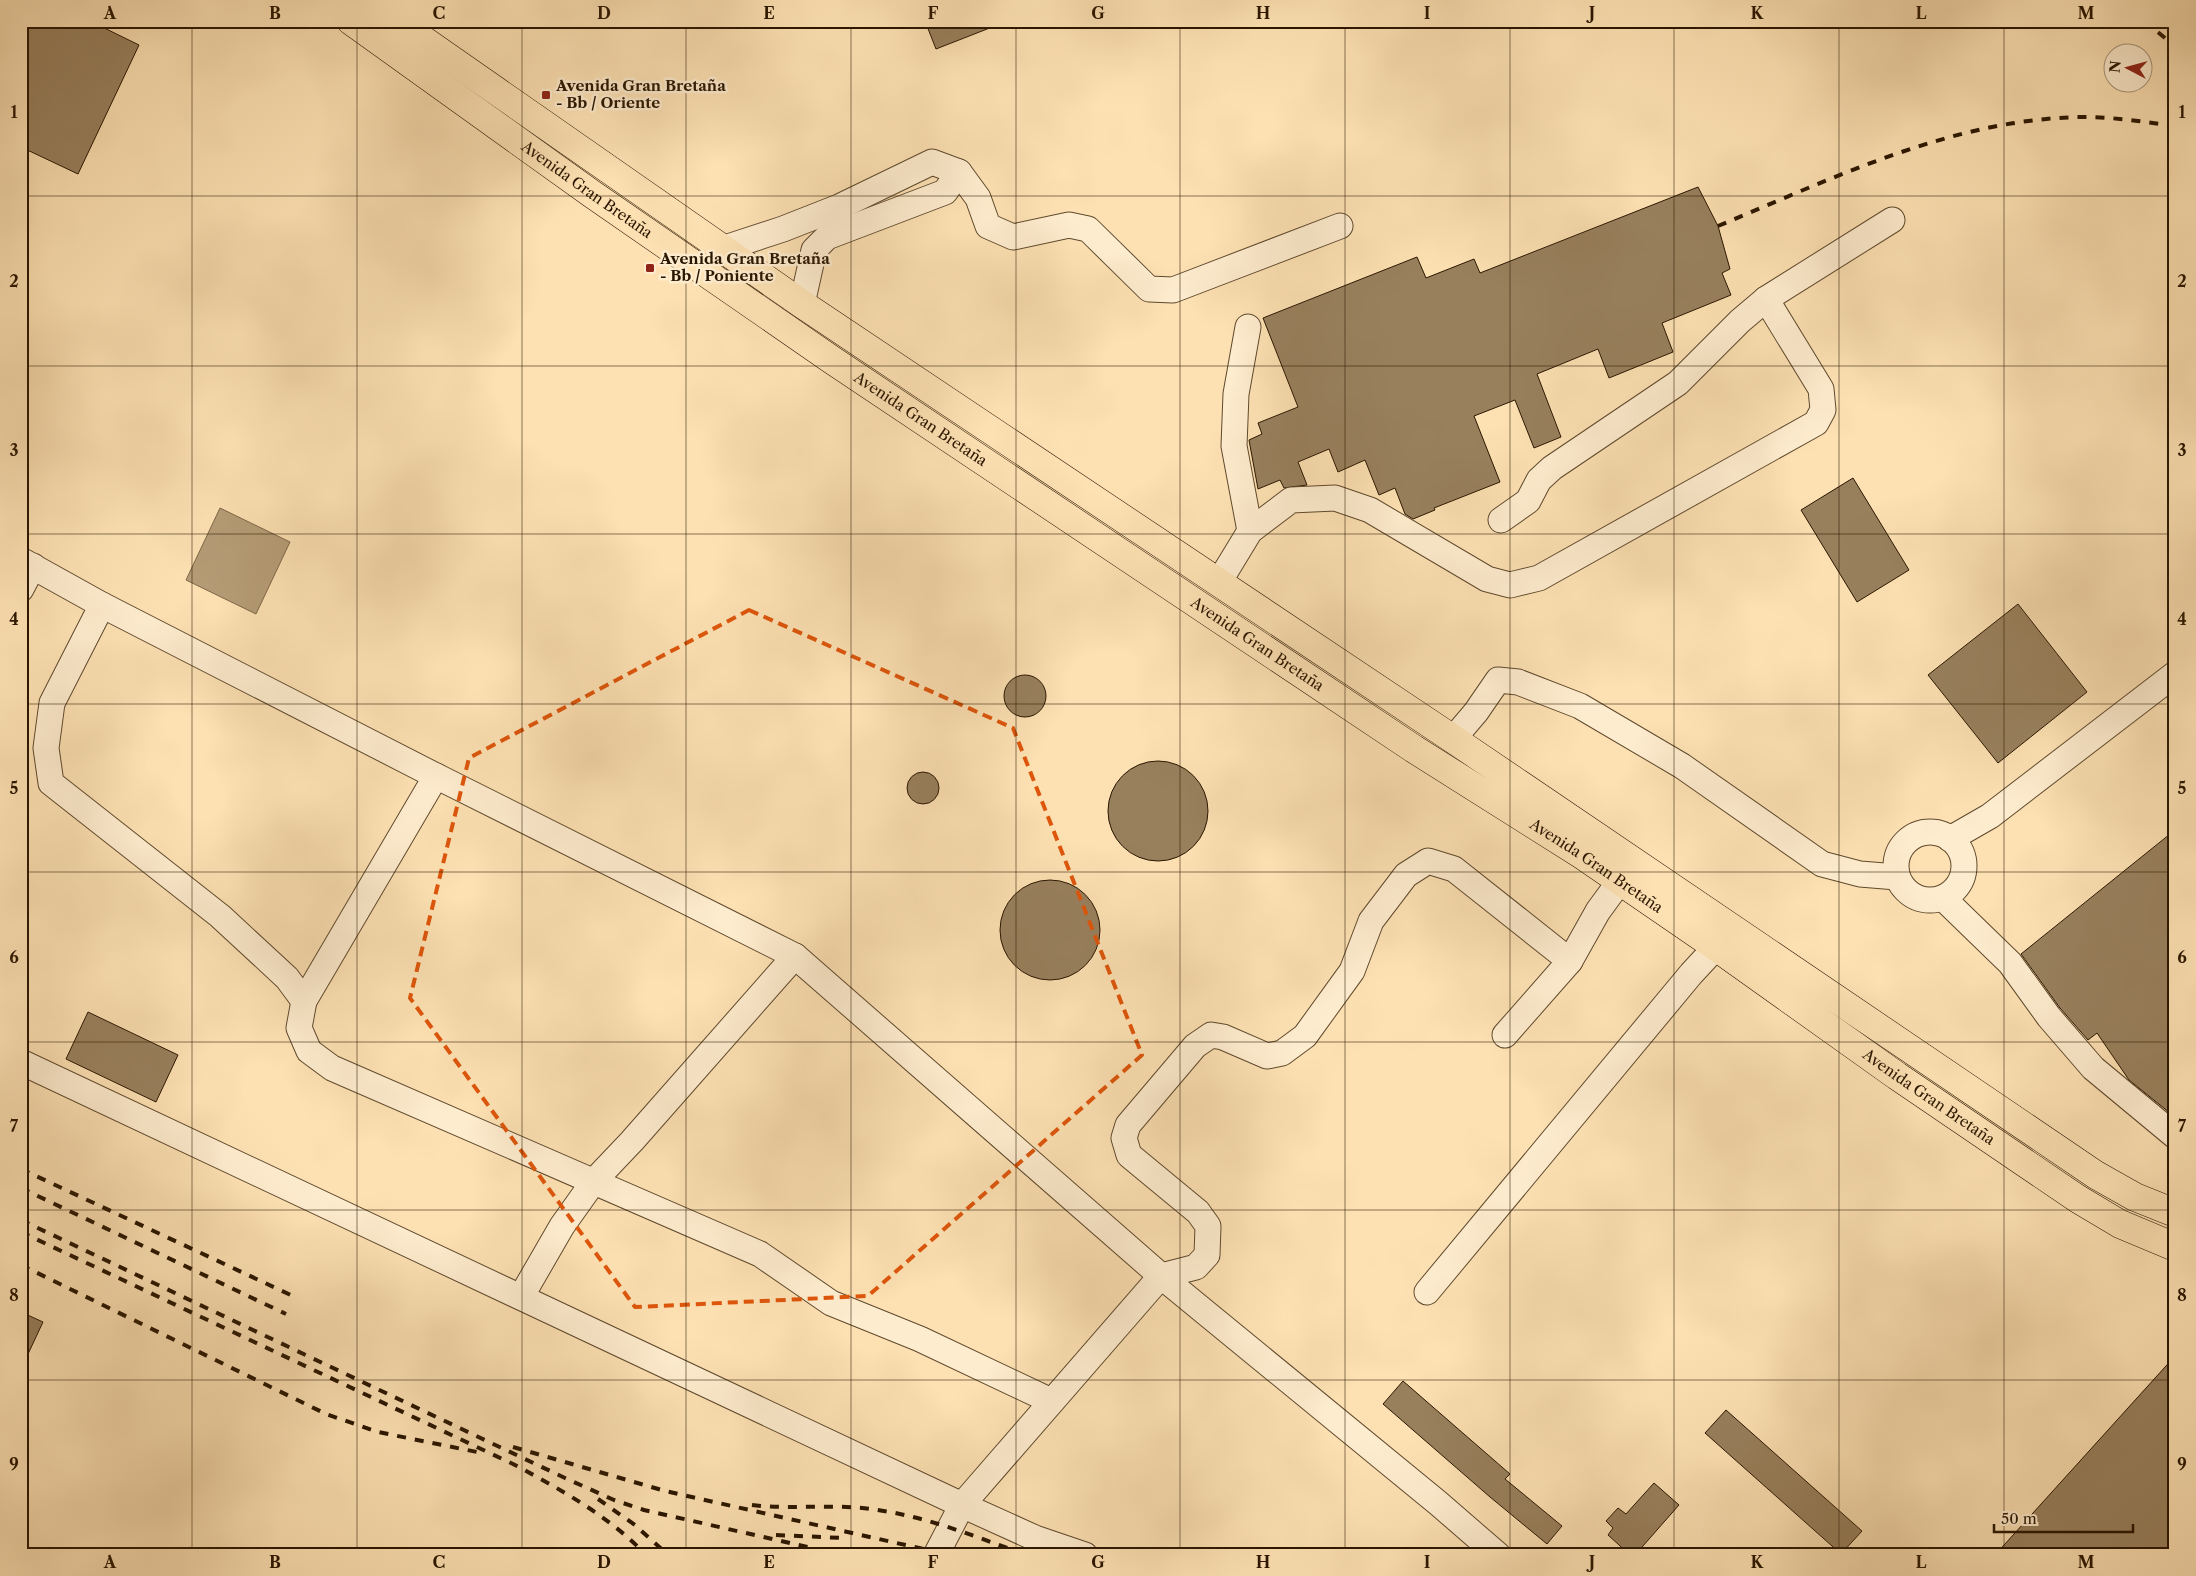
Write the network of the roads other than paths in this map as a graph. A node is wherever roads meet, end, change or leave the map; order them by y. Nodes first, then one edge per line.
1 (351, 21) edge
2 (396, 21) edge
3 (846, 216) junction
4 (1892, 220) dead end
5 (1340, 226) dead end
6 (722, 249) junction
7 (1766, 299) junction
8 (802, 304) junction
9 (1248, 327) dead end
10 (1501, 520) dead end
11 (1250, 531) junction
12 (27, 563) edge
13 (1219, 582) junction
14 (21, 589) edge
15 (102, 605) junction
16 (2175, 674) edge
17 (1454, 739) junction
18 (436, 776) junction
19 (1950, 839) junction
20 (1897, 877) junction
21 (1620, 882) junction
22 (1943, 898) junction
23 (1716, 947) junction
24 (795, 956) junction
25 (1570, 960) junction
26 (304, 1001) junction
27 (1505, 1035) dead end
28 (21, 1062) edge
29 (2175, 1136) edge
30 (594, 1181) junction
31 (2175, 1213) edge
32 (2175, 1247) edge
33 (1161, 1276) junction
34 (1426, 1292) dead end
35 (521, 1297) junction
36 (1051, 1401) junction
37 (962, 1505) junction
38 (936, 1555) edge
39 (1085, 1555) edge
40 (1498, 1555) edge

1 - 21 main road, Avenida Gran Bretaña
2 - 6 main road, Avenida Gran Bretaña
3 - 5 lane
3 - 6 lane
3 - 8 lane
4 - 7 lane
6 - 8 main road, Avenida Gran Bretaña
7 - 10 lane
7 - 11 lane
8 - 13 main road, Avenida Gran Bretaña
9 - 11 lane
11 - 13 lane
12 - 14 lane
12 - 15 lane
13 - 17 main road, Avenida Gran Bretaña
15 - 18 lane
15 - 26 lane
16 - 19 lane
17 - 20 lane
17 - 31 main road, Avenida Gran Bretaña
18 - 24 lane
18 - 26 lane
19 - 20 lane
19 - 22 lane
20 - 22 lane
21 - 23 main road, Avenida Gran Bretaña
21 - 25 lane
22 - 29 lane
23 - 32 main road, Avenida Gran Bretaña
23 - 34 lane
24 - 30 lane
24 - 33 lane
25 - 27 lane
25 - 33 lane
26 - 30 lane
28 - 35 lane
30 - 35 lane
30 - 36 lane
33 - 36 lane
33 - 40 lane
35 - 37 lane
36 - 37 lane
37 - 38 lane
37 - 39 lane

